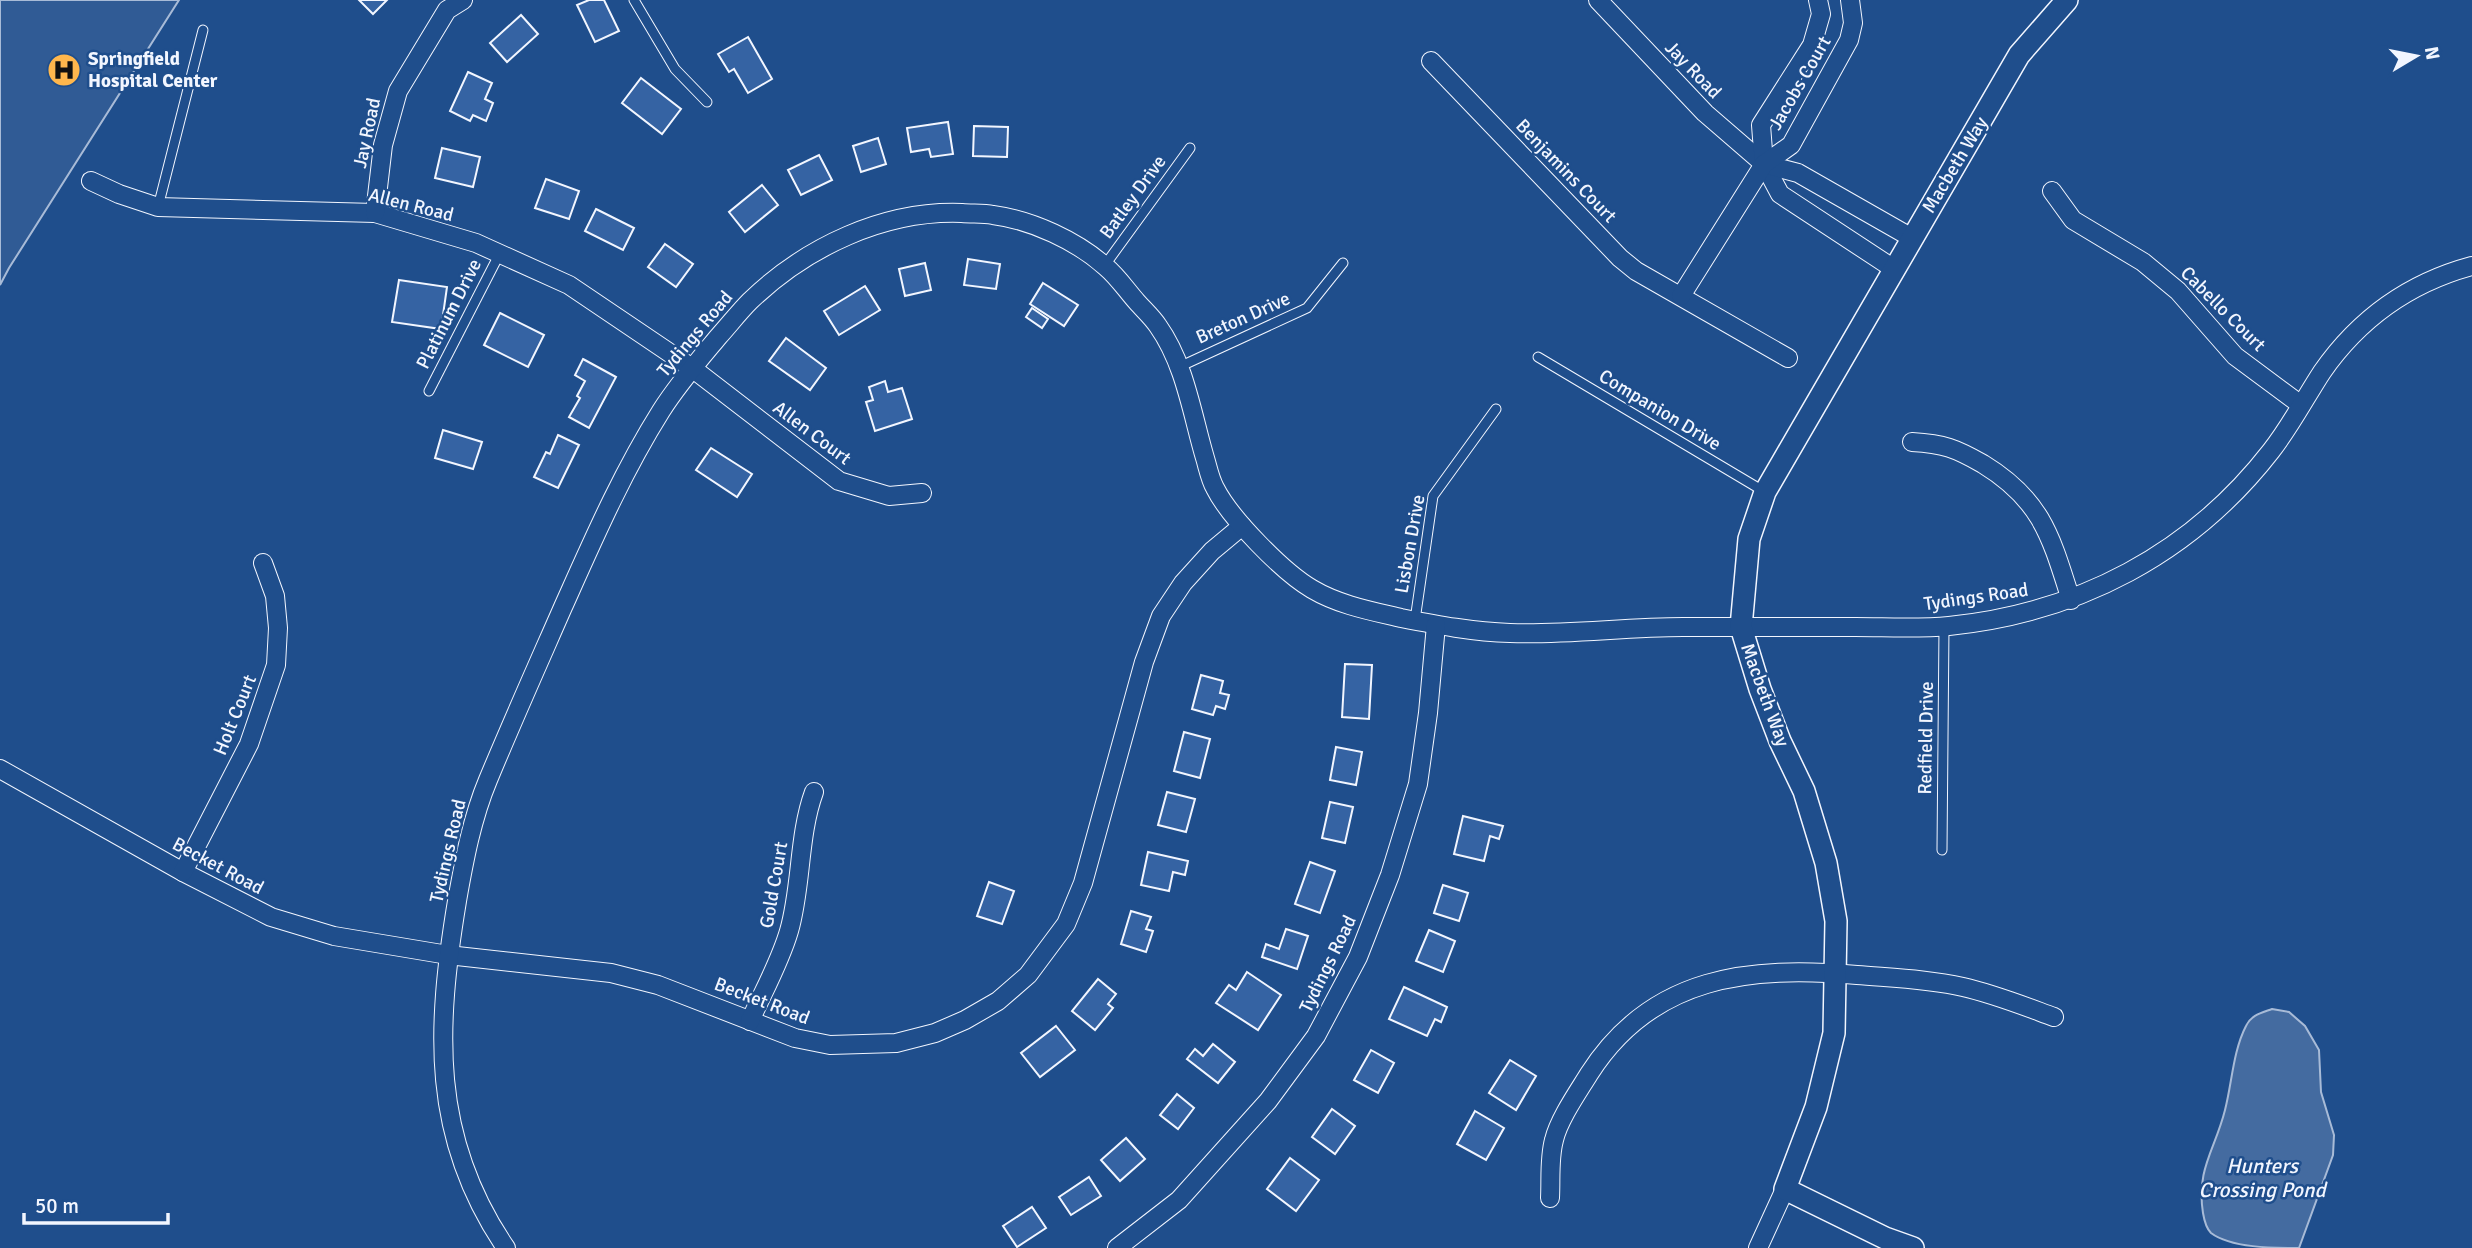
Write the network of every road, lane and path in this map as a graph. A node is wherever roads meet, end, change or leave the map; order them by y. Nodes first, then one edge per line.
1 (634, 0) edge
2 (1598, 0) edge
3 (1818, 0) edge
4 (1850, 0) edge
5 (2067, 0) edge
6 (449, 3) edge
7 (203, 30) dead end
8 (1431, 61) dead end
9 (707, 102) dead end
10 (1190, 148) dead end
11 (1764, 164) junction
12 (91, 181) dead end
13 (2052, 191) dead end
14 (158, 207) junction
15 (376, 213) junction
16 (1912, 238) junction
17 (500, 253) junction
18 (1343, 263) dead end
19 (1105, 265) junction
20 (2472, 266) edge
21 (1894, 268) junction
22 (1681, 296) junction
23 (1538, 357) dead end
24 (1788, 358) dead end
25 (1179, 366) junction
26 (692, 368) junction
27 (429, 391) dead end
28 (2301, 405) junction
29 (1496, 409) dead end
30 (1912, 442) dead end
31 (1765, 492) junction
32 (922, 493) dead end
33 (1242, 526) junction
34 (263, 563) dead end
35 (2071, 600) junction
36 (1415, 620) junction
37 (1436, 625) junction
38 (1944, 626) junction
39 (1741, 627) junction
40 (0, 769) edge
41 (814, 792) dead end
42 (1942, 850) dead end
43 (183, 872) junction
44 (448, 954) junction
45 (1836, 973) junction
46 (2054, 1017) dead end
47 (750, 1021) junction
48 (1785, 1189) junction
49 (1550, 1198) dead end
50 (506, 1248) edge
51 (1117, 1248) edge
52 (1758, 1248) edge
53 (1913, 1248) edge

1 - 9 lane
2 - 11 street, Jay Road
3 - 11 street, Jacobs Court
4 - 11 street, Jacobs Court
5 - 16 street, Macbeth Way
6 - 15 street, Jay Road
7 - 14 lane
8 - 22 street, Benjamins Court
10 - 19 lane, Batley Drive
11 - 16 street, Jay Road
11 - 21 street, Jay Road
11 - 22 street
12 - 14 street, Allen Road
13 - 28 street, Cabello Court
14 - 15 street, Allen Road
15 - 17 street, Allen Road
16 - 21 street, Macbeth Way
17 - 26 street, Allen Road
17 - 27 lane, Platinum Drive
18 - 25 lane, Breton Drive
19 - 25 street, Tydings Road
19 - 26 street, Tydings Road
20 - 28 street, Tydings Road
21 - 31 street, Macbeth Way
22 - 24 street, Benjamins Court
23 - 31 lane, Companion Drive
25 - 33 street, Tydings Road
26 - 32 street, Allen Court
26 - 44 street, Tydings Road
28 - 35 street, Tydings Road
29 - 36 lane, Lisbon Drive
30 - 35 street
31 - 39 street, Macbeth Way
33 - 36 street, Tydings Road
33 - 47 street, Becket Road
34 - 43 street, Holt Court
35 - 38 street, Tydings Road
36 - 37 street, Tydings Road
37 - 39 street, Tydings Road
37 - 51 street, Tydings Road
38 - 39 street, Tydings Road
38 - 42 lane, Redfield Drive
39 - 45 street, Macbeth Way
40 - 43 street, Becket Road
41 - 47 street, Gold Court
43 - 44 street, Becket Road
44 - 47 street, Becket Road
44 - 50 street, Tydings Road
45 - 46 street
45 - 48 street, Macbeth Way
45 - 49 street
48 - 52 street, Macbeth Way
48 - 53 street

